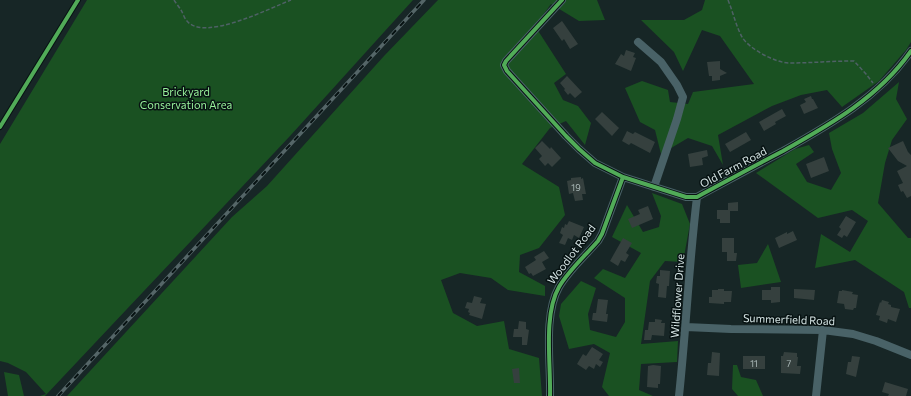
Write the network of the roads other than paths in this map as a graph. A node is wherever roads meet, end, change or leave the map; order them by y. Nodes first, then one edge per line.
1 (562, 0) edge
2 (638, 42) dead end
3 (911, 51) edge
4 (623, 177) junction
5 (654, 187) junction
6 (697, 197) junction
7 (686, 327) junction
8 (822, 330) junction
9 (911, 356) edge
10 (550, 396) edge
11 (679, 396) edge
12 (816, 396) edge

1 - 4 street, Old Farm Road
2 - 5 street
3 - 6 street, Old Farm Road
4 - 5 street, Old Farm Road
4 - 10 street, Woodlot Road
5 - 6 street, Old Farm Road
6 - 7 street, Wildflower Drive
7 - 8 street, Summerfield Road
7 - 11 street, Wildflower Drive
8 - 9 street, Summerfield Road
8 - 12 street

